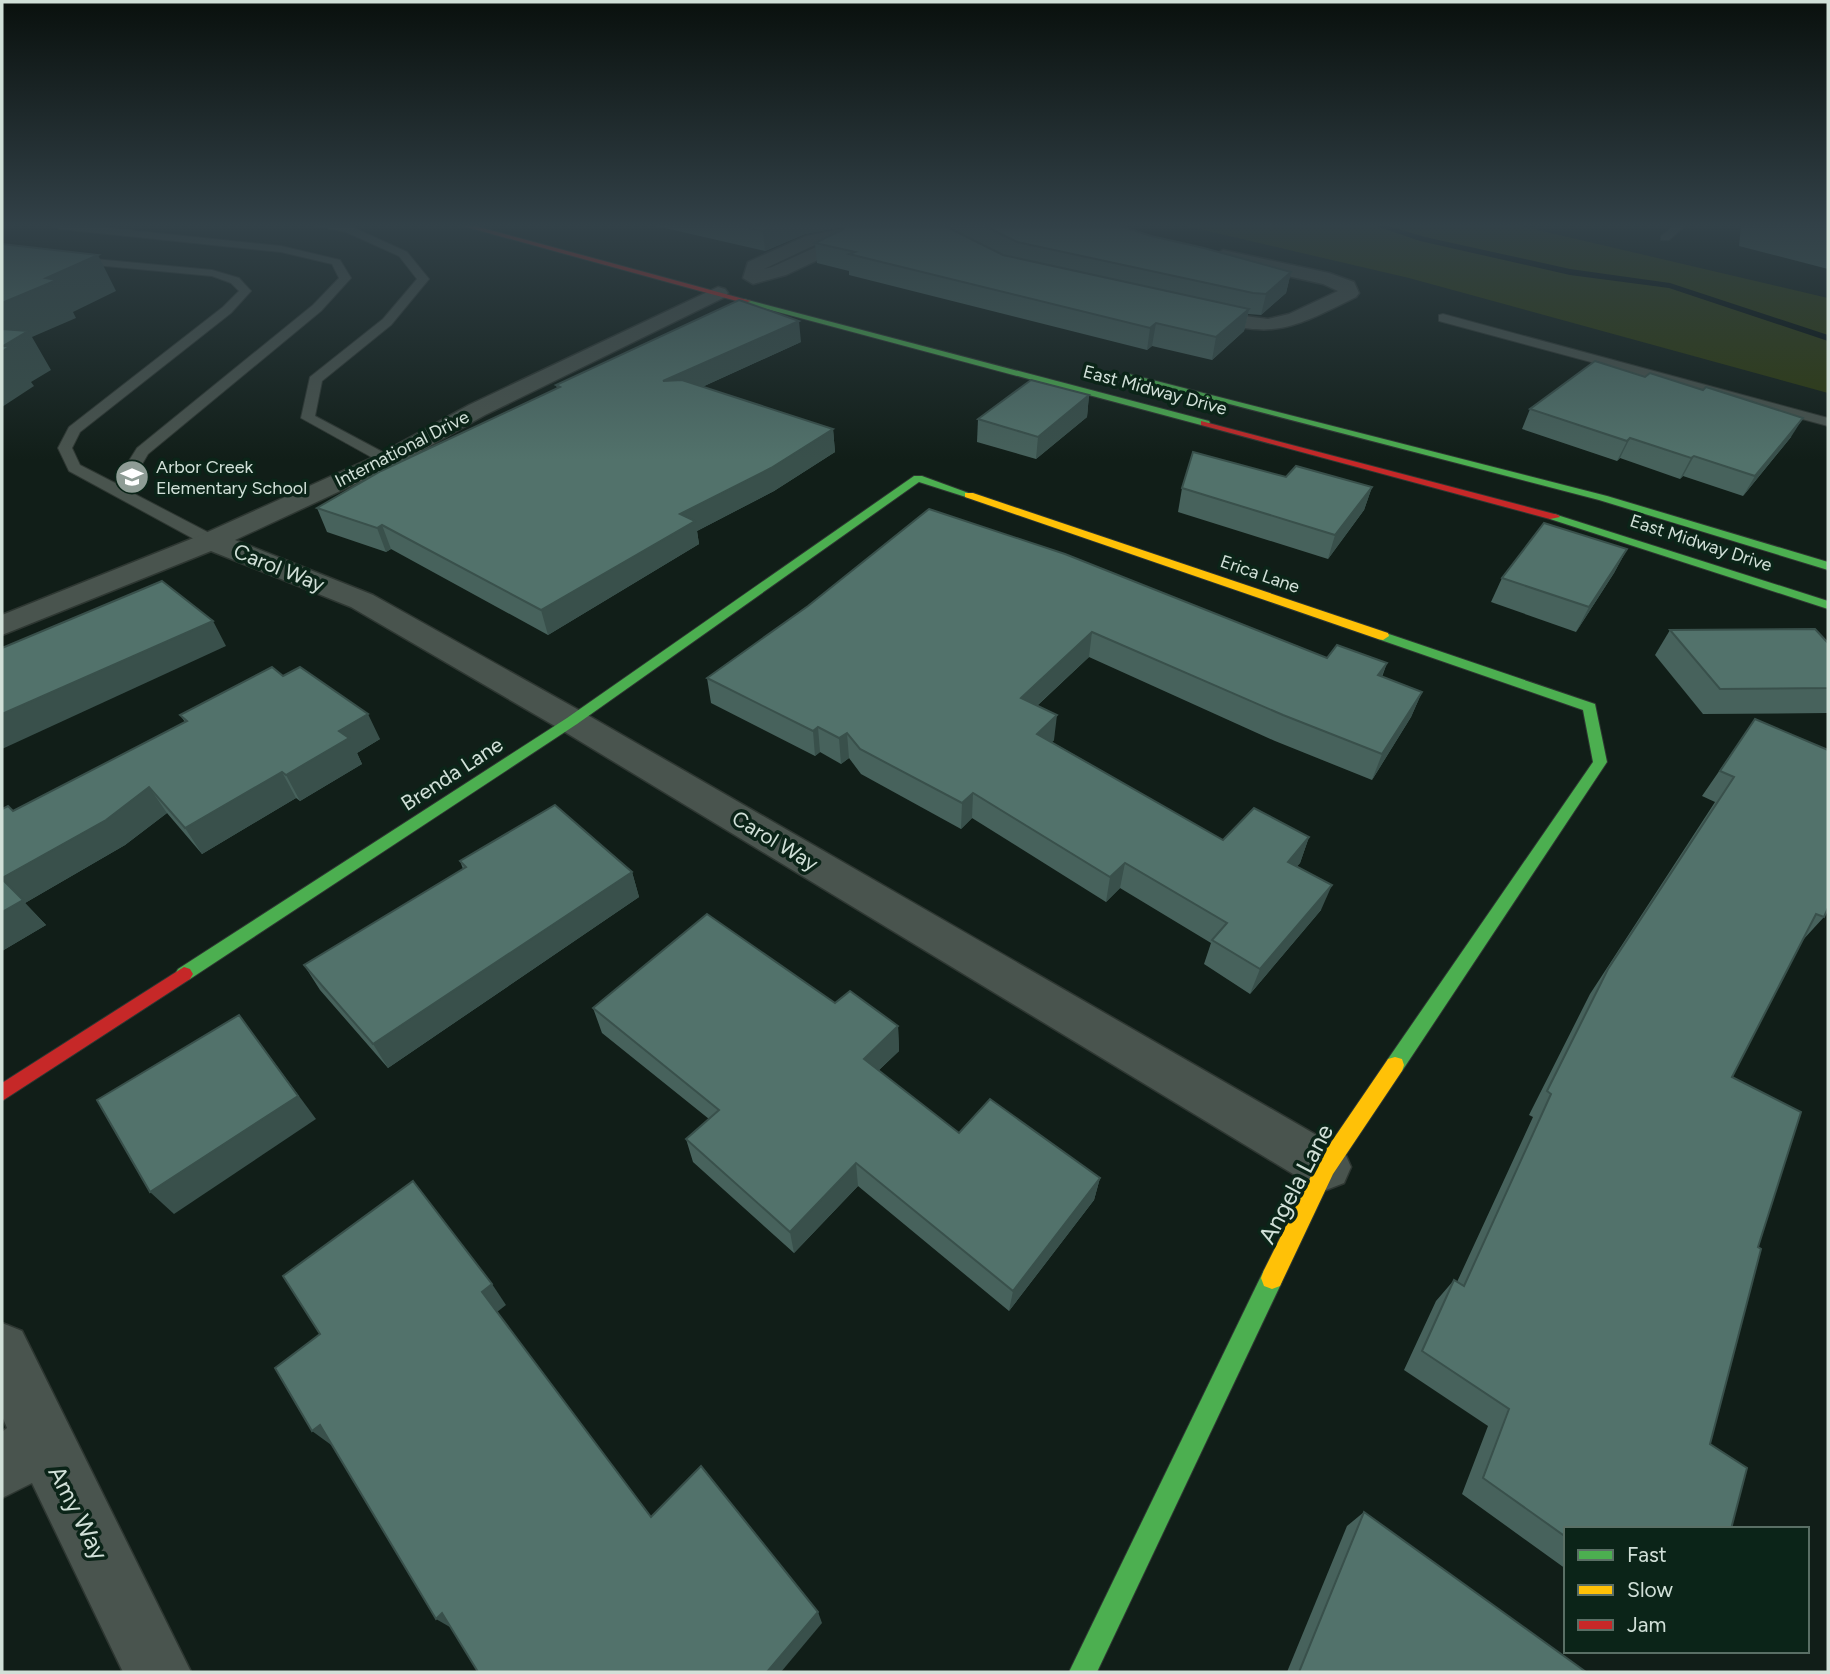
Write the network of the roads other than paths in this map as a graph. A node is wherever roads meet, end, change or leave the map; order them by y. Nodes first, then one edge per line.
1 (232, 304) edge
2 (321, 304) edge
3 (401, 304) edge
4 (695, 304) edge
5 (760, 304) edge
6 (1327, 304) edge
7 (1180, 308) edge
8 (1443, 318) dead end
9 (1118, 372) dead end
10 (1828, 422) edge
11 (387, 460) junction
12 (918, 478) joint
13 (119, 491) junction
14 (211, 541) junction
15 (1828, 566) edge
16 (1828, 605) edge
17 (2, 626) edge
18 (1590, 707) joint
19 (572, 721) junction
20 (2, 1093) edge
21 (1326, 1167) junction
22 (2, 1351) edge
23 (22, 1454) edge
24 (158, 1672) edge
25 (1083, 1672) edge

1 - 13 lane
2 - 13 lane
3 - 11 lane
4 - 11 street, International Drive
5 - 16 main road, East Midway Drive
6 - 7 street
8 - 10 lane
9 - 15 main road, East Midway Drive
11 - 14 street, International Drive
12 - 18 main road, Erica Lane
12 - 19 main road, Brenda Lane
13 - 14 lane
14 - 17 street, International Drive
14 - 19 street, Carol Way
18 - 21 main road, Angela Lane
19 - 20 main road, Brenda Lane
19 - 21 street, Carol Way
21 - 25 main road, Angela Lane
22 - 23 street, Amy Way
23 - 24 street, Amy Way

